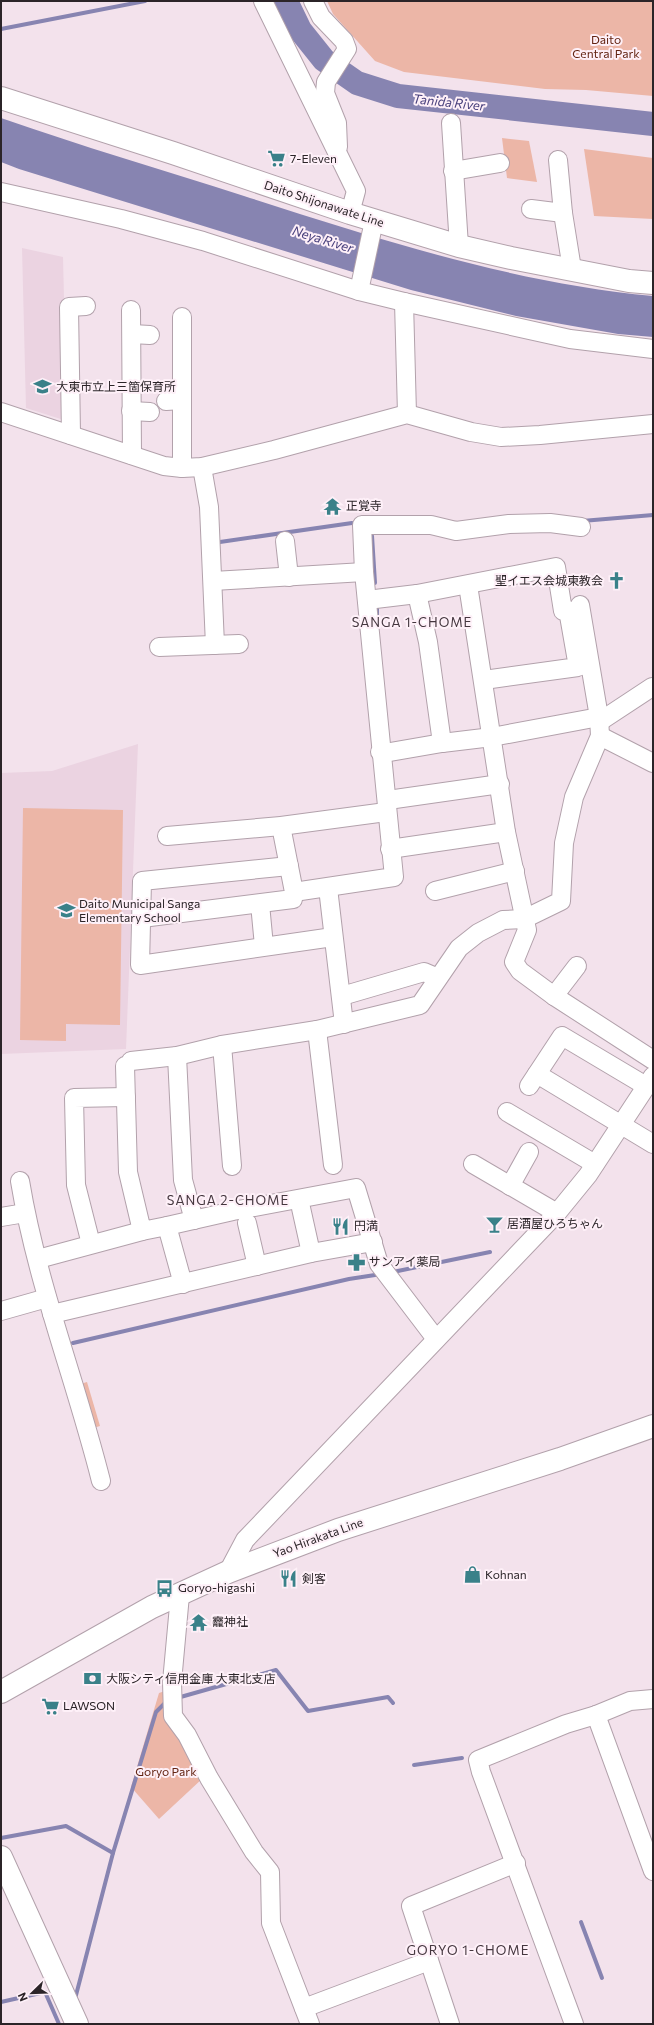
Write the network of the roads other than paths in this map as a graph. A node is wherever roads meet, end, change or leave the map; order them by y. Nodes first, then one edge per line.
1 (263, 1) edge
2 (313, 1) edge
3 (1, 98) edge
4 (451, 123) dead end
5 (338, 154) junction
6 (558, 160) dead end
7 (500, 164) dead end
8 (453, 171) junction
9 (1, 192) edge
10 (531, 209) dead end
11 (350, 213) junction
12 (563, 213) junction
13 (373, 227) junction
14 (459, 246) junction
15 (572, 269) junction
16 (653, 283) edge
17 (360, 287) junction
18 (404, 302) junction
19 (86, 306) dead end
20 (131, 310) dead end
21 (182, 317) dead end
22 (132, 334) junction
23 (150, 335) dead end
24 (653, 349) edge
25 (131, 411) junction
26 (1, 412) edge
27 (150, 412) dead end
28 (407, 414) junction
29 (653, 424) edge
30 (71, 435) junction
31 (132, 455) junction
32 (202, 467) junction
33 (182, 468) junction
34 (581, 527) dead end
35 (285, 541) dead end
36 (364, 572) junction
37 (289, 577) junction
38 (213, 581) junction
39 (468, 586) junction
40 (417, 594) junction
41 (367, 600) junction
42 (580, 605) dead end
43 (238, 644) dead end
44 (215, 645) junction
45 (159, 647) dead end
46 (484, 680) junction
47 (652, 687) dead end
48 (599, 725) junction
49 (492, 737) junction
50 (442, 743) junction
51 (385, 752) junction
52 (653, 763) edge
53 (500, 784) junction
54 (390, 806) junction
55 (281, 826) junction
56 (506, 832) junction
57 (167, 836) dead end
58 (395, 848) junction
59 (288, 866) junction
60 (515, 871) junction
61 (328, 888) junction
62 (435, 891) dead end
63 (294, 892) junction
64 (260, 904) junction
65 (142, 918) junction
66 (524, 919) junction
67 (333, 938) junction
68 (264, 946) junction
69 (577, 966) dead end
70 (438, 978) junction
71 (342, 996) junction
72 (554, 996) junction
73 (344, 1024) junction
74 (317, 1030) junction
75 (222, 1045) junction
76 (177, 1056) junction
77 (653, 1060) edge
78 (649, 1081) edge
79 (126, 1097) junction
80 (507, 1112) dead end
81 (621, 1125) junction
82 (653, 1144) edge
83 (529, 1152) dead end
84 (227, 1156) dead end
85 (474, 1164) dead end
86 (595, 1164) junction
87 (333, 1166) dead end
88 (20, 1181) dead end
89 (510, 1186) junction
90 (301, 1208) dead end
91 (25, 1213) junction
92 (557, 1213) junction
93 (1, 1217) edge
94 (194, 1220) junction
95 (248, 1223) dead end
96 (167, 1226) junction
97 (142, 1231) junction
98 (373, 1242) junction
99 (91, 1244) junction
100 (311, 1253) junction
101 (38, 1259) junction
102 (257, 1266) junction
103 (183, 1284) junction
104 (49, 1306) junction
105 (1, 1311) edge
106 (436, 1339) junction
107 (653, 1426) edge
108 (101, 1481) dead end
109 (228, 1572) junction
110 (180, 1595) junction
111 (1, 1692) edge
112 (653, 1699) edge
113 (596, 1715) junction
114 (1, 1857) edge
115 (516, 1864) junction
116 (653, 1871) edge
117 (429, 1961) junction
118 (307, 2016) edge
119 (77, 2024) edge
120 (450, 2024) edge
121 (574, 2024) edge

1 - 5 street
2 - 5 street
3 - 11 main road, Daito Shijonawate Line
4 - 8 street
5 - 11 street
6 - 12 street
7 - 8 street
8 - 14 street
9 - 17 street
10 - 12 street
11 - 13 main road, Daito Shijonawate Line
12 - 15 street
13 - 14 main road, Daito Shijonawate Line
13 - 17 street
14 - 15 main road, Daito Shijonawate Line
15 - 16 main road, Daito Shijonawate Line
17 - 18 street
18 - 24 street
18 - 28 street
19 - 30 street
20 - 22 street
21 - 33 street
22 - 23 street
22 - 25 street
25 - 27 street
25 - 31 street
26 - 30 street
28 - 29 street
28 - 32 street
30 - 31 street
31 - 33 street
32 - 33 street
32 - 38 street
34 - 36 street
35 - 37 street
36 - 37 street
36 - 41 street
37 - 38 street
38 - 44 street
39 - 40 street
39 - 46 street
39 - 46 street
40 - 41 street
40 - 50 street
41 - 51 street
42 - 48 street
43 - 44 street
44 - 45 street
46 - 49 street
47 - 48 street
48 - 49 street
48 - 52 street
48 - 66 street
49 - 50 street
49 - 53 street
50 - 51 street
51 - 54 street
53 - 54 street
53 - 56 street
54 - 55 street
54 - 58 street
55 - 57 street
55 - 59 street
56 - 58 street
56 - 60 street
58 - 61 street
59 - 63 street
59 - 65 street
60 - 62 street
60 - 66 street
61 - 63 street
61 - 67 street
63 - 64 street
64 - 65 street
64 - 68 street
65 - 68 street
66 - 70 street
66 - 72 street
67 - 68 street
67 - 71 street
69 - 72 street
70 - 71 street
70 - 73 street
71 - 73 street
72 - 77 street
73 - 74 street
74 - 75 street
74 - 87 street
75 - 76 street
75 - 84 street
76 - 79 street
76 - 94 street
78 - 81 street
78 - 81 street
79 - 97 street
79 - 99 street
80 - 86 street
81 - 82 street
81 - 86 street
83 - 89 street
85 - 89 street
86 - 92 street
88 - 91 street
89 - 92 street
90 - 100 street
91 - 93 street
91 - 101 street
92 - 106 street
94 - 96 street
94 - 98 street
95 - 102 street
96 - 97 street
96 - 103 street
97 - 99 street
98 - 100 street
98 - 106 street
99 - 101 street
100 - 102 street
101 - 104 street
102 - 103 street
103 - 104 street
104 - 105 street
104 - 108 street
106 - 109 street
107 - 109 main road, Yao Hirakata Line
109 - 110 main road, Yao Hirakata Line
110 - 111 main road, Yao Hirakata Line
110 - 118 street
112 - 113 street
113 - 115 street
113 - 116 street
114 - 119 main road
115 - 117 street
115 - 121 street
117 - 118 street
117 - 120 street

